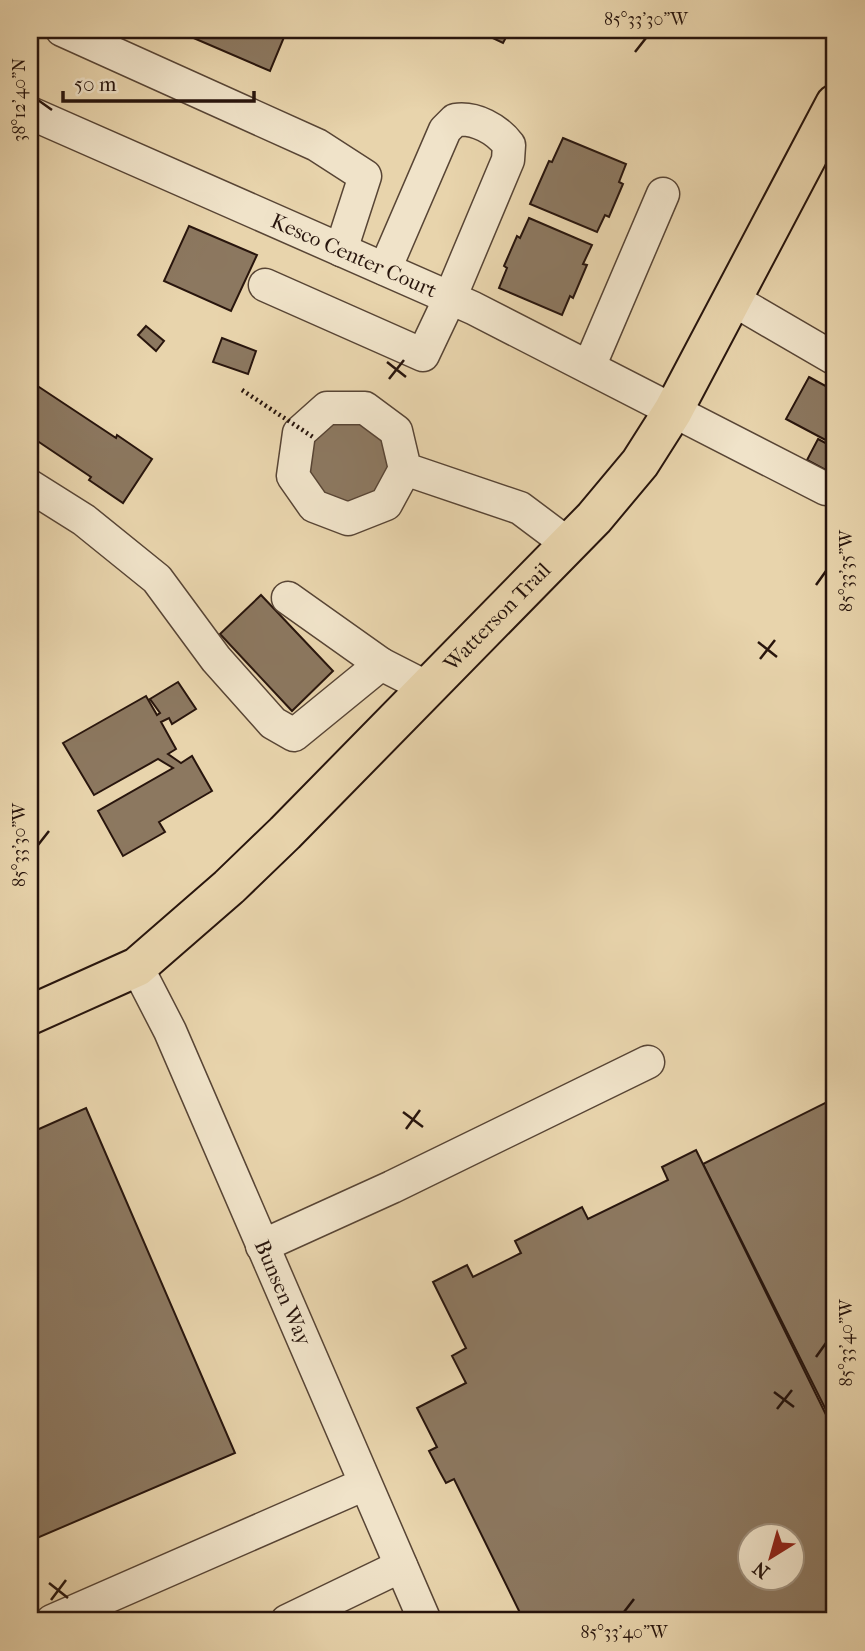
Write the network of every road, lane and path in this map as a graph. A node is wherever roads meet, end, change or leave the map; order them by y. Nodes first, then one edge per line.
1 (62, 30) edge
2 (835, 104) edge
3 (30, 113) edge
4 (663, 194) dead end
5 (341, 250) junction
6 (385, 269) junction
7 (265, 285) dead end
8 (450, 298) junction
9 (732, 299) junction
10 (835, 359) edge
11 (589, 367) junction
12 (242, 390) dead end
13 (673, 411) junction
14 (313, 437) dead end
15 (405, 469) dead end
16 (30, 486) edge
17 (835, 487) edge
18 (568, 544) junction
19 (288, 598) dead end
20 (381, 664) junction
21 (428, 688) junction
22 (137, 967) junction
23 (30, 1015) edge
24 (648, 1062) dead end
25 (262, 1246) junction
26 (365, 1484) junction
27 (401, 1566) junction
28 (308, 1617) edge
29 (52, 1621) edge
30 (425, 1621) edge

1 - 5 street
2 - 9 main road, Watterson Trail
3 - 5 street, Kesco Center Court
4 - 11 street
5 - 6 street, Kesco Center Court
6 - 8 street, Kesco Center Court
6 - 8 street
7 - 8 street
8 - 11 street, Kesco Center Court
9 - 10 street
9 - 13 main road, Watterson Trail
11 - 13 street, Kesco Center Court
12 - 14 path, bridge
13 - 17 street, Kesco Center Court
13 - 18 main road, Watterson Trail
15 - 18 street
16 - 20 street
18 - 21 main road, Watterson Trail
19 - 20 street
20 - 21 street
21 - 22 main road, Watterson Trail
22 - 23 main road, Watterson Trail
22 - 25 street, Bunsen Way
24 - 25 street
25 - 26 street, Bunsen Way
26 - 27 street, Bunsen Way
26 - 29 street
27 - 28 street
27 - 30 street, Bunsen Way

